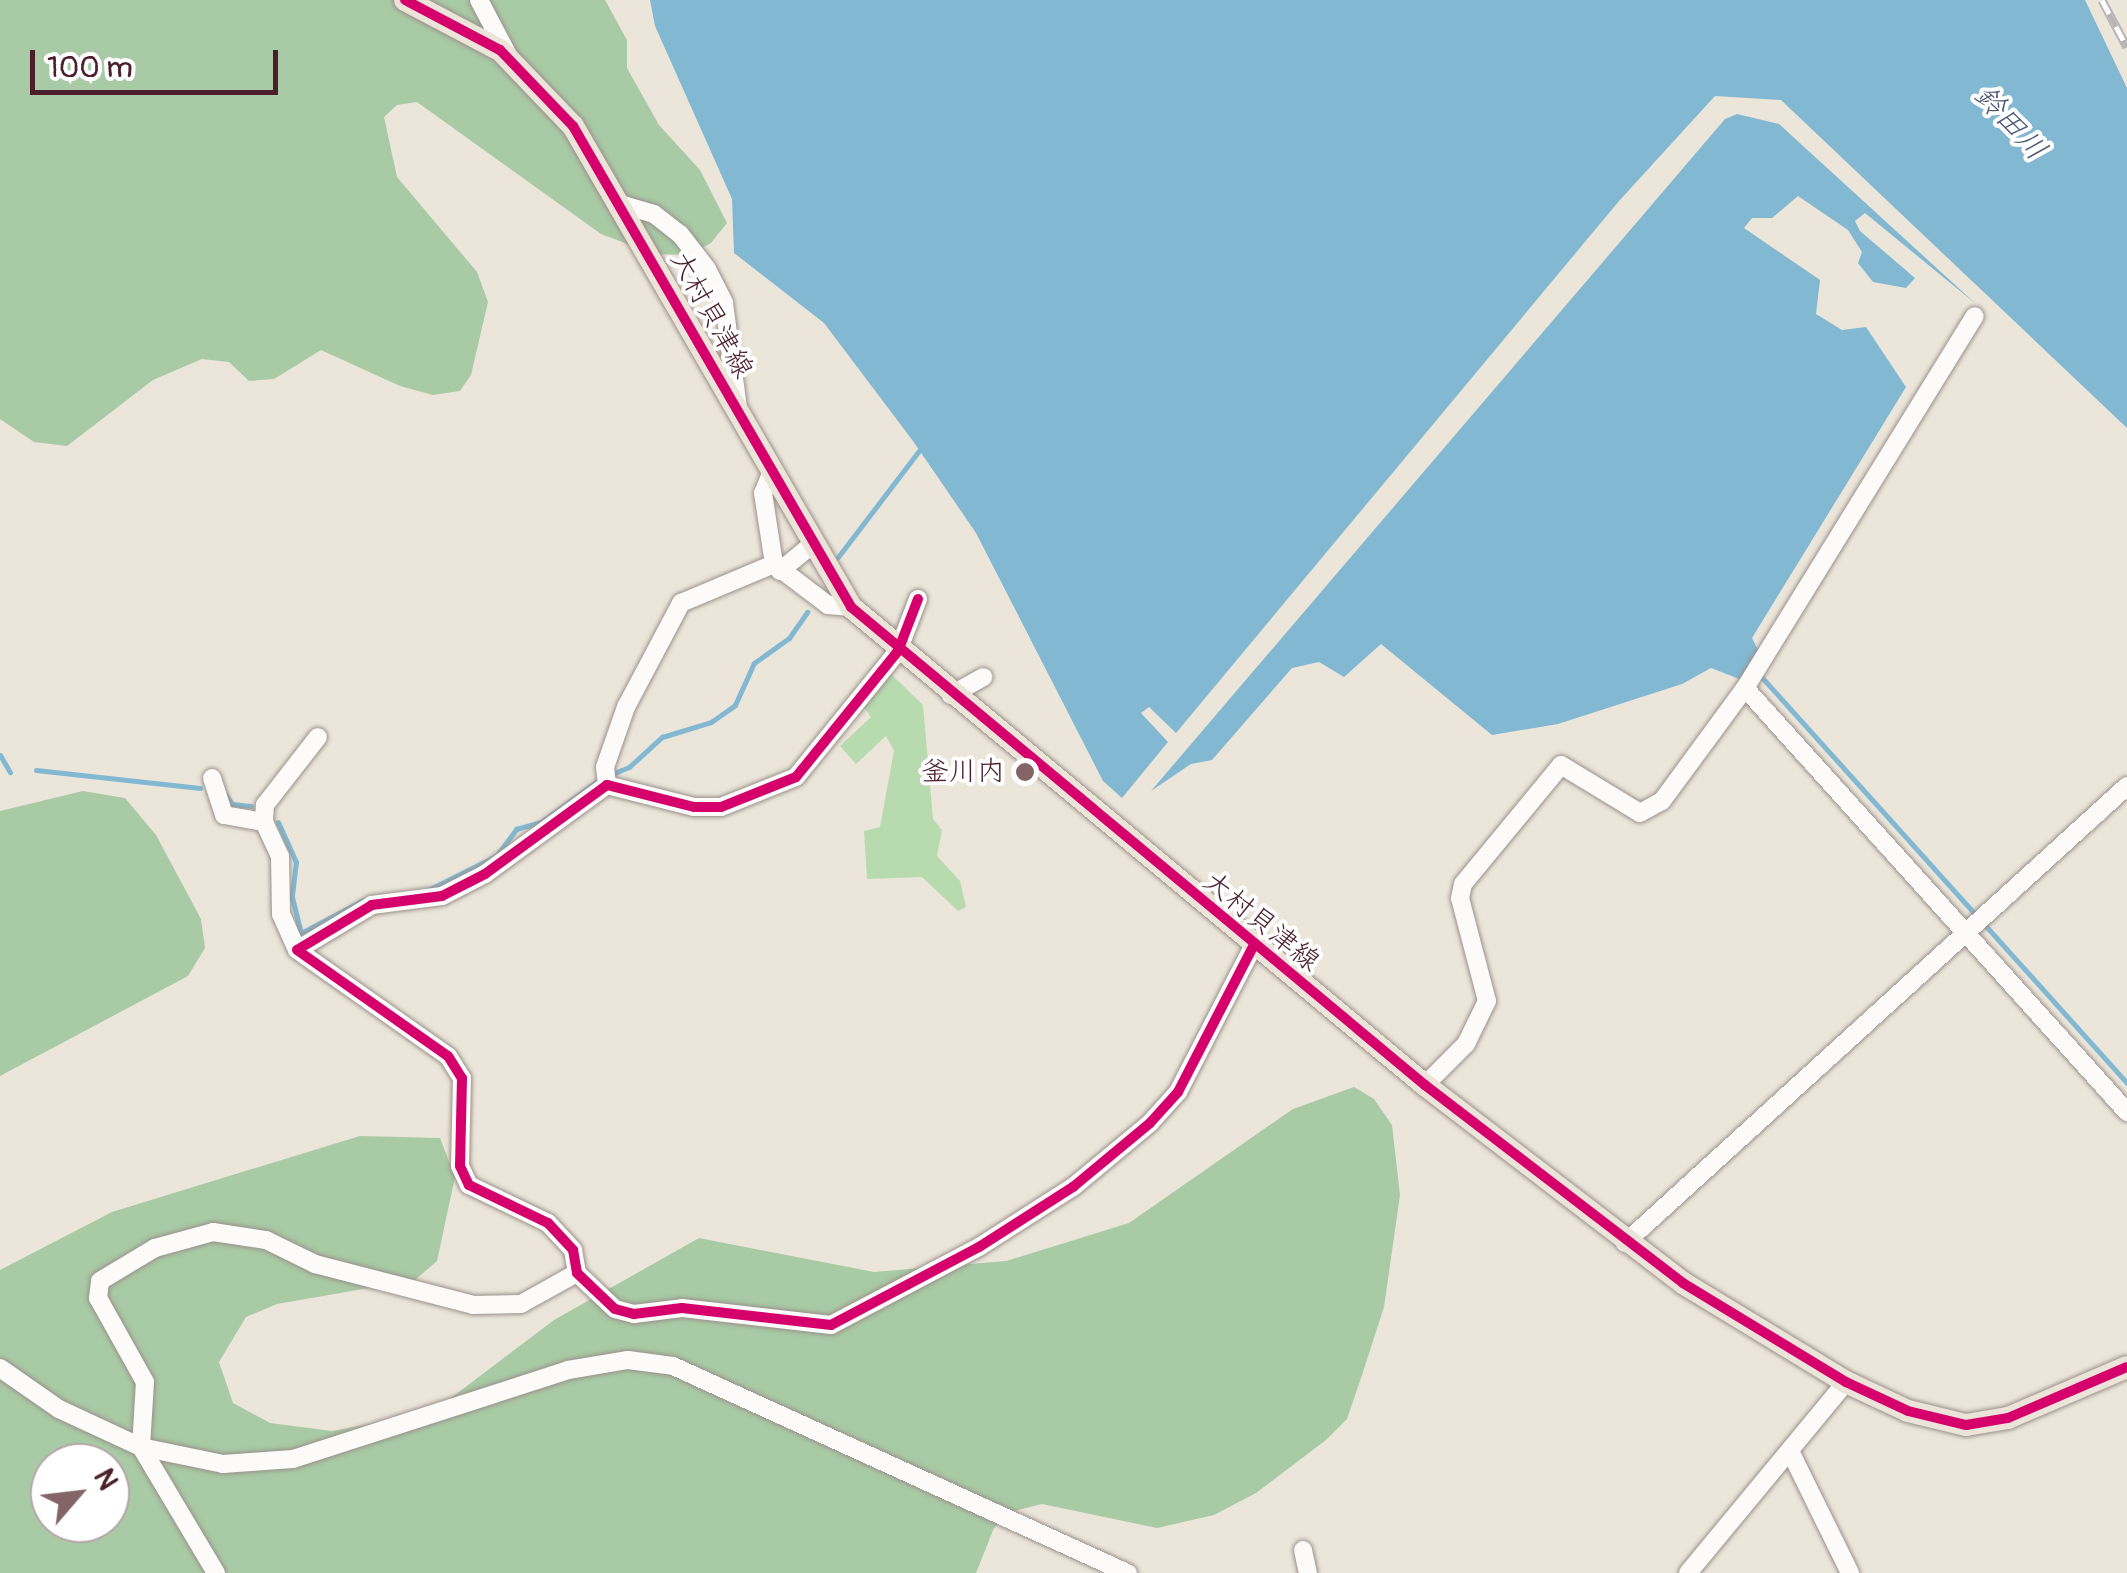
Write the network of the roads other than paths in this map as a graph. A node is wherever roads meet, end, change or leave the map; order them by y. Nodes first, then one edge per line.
1 (405, 0) edge
2 (479, 0) edge
3 (510, 60) junction
4 (623, 205) junction
5 (1975, 316) dead end
6 (738, 408) junction
7 (772, 471) junction
8 (814, 543) junction
9 (777, 567) junction
10 (918, 598) dead end
11 (851, 607) junction
12 (898, 651) junction
13 (983, 677) dead end
14 (1746, 686) junction
15 (951, 695) junction
16 (318, 737) dead end
17 (212, 778) dead end
18 (606, 778) junction
19 (2127, 786) edge
20 (264, 822) junction
21 (1968, 928) junction
22 (1254, 945) junction
23 (297, 950) junction
24 (1425, 1085) junction
25 (2127, 1112) edge
26 (1625, 1243) junction
27 (578, 1273) junction
28 (2127, 1367) edge
29 (0, 1368) edge
30 (1846, 1382) junction
31 (142, 1447) junction
32 (1790, 1451) junction
33 (1303, 1550) dead end
34 (216, 1573) edge
35 (1128, 1573) edge
36 (1308, 1573) edge
37 (1688, 1573) edge
38 (1850, 1573) edge

1 - 3 main road, 大村貝津線
2 - 3 street
3 - 4 main road, 大村貝津線
4 - 6 main road, 大村貝津線
4 - 6 street
5 - 14 street
6 - 7 main road, 大村貝津線
7 - 8 main road, 大村貝津線
7 - 9 street
8 - 9 street
8 - 11 main road, 大村貝津線
9 - 11 street
9 - 18 street
10 - 12 street
11 - 12 main road, 大村貝津線
12 - 15 main road, 大村貝津線
12 - 18 street
13 - 15 street
14 - 21 street
14 - 24 street
15 - 22 main road, 大村貝津線
16 - 20 street
17 - 20 street
18 - 23 street
19 - 21 street
20 - 23 street
21 - 25 street
21 - 26 street
22 - 24 main road, 大村貝津線
22 - 27 street
23 - 27 street
24 - 26 main road, 大村貝津線
26 - 30 main road, 大村貝津線
27 - 31 street
28 - 30 main road, 大村貝津線
29 - 31 street
30 - 32 street
31 - 34 street
31 - 35 street
32 - 37 street
32 - 38 street
33 - 36 street

